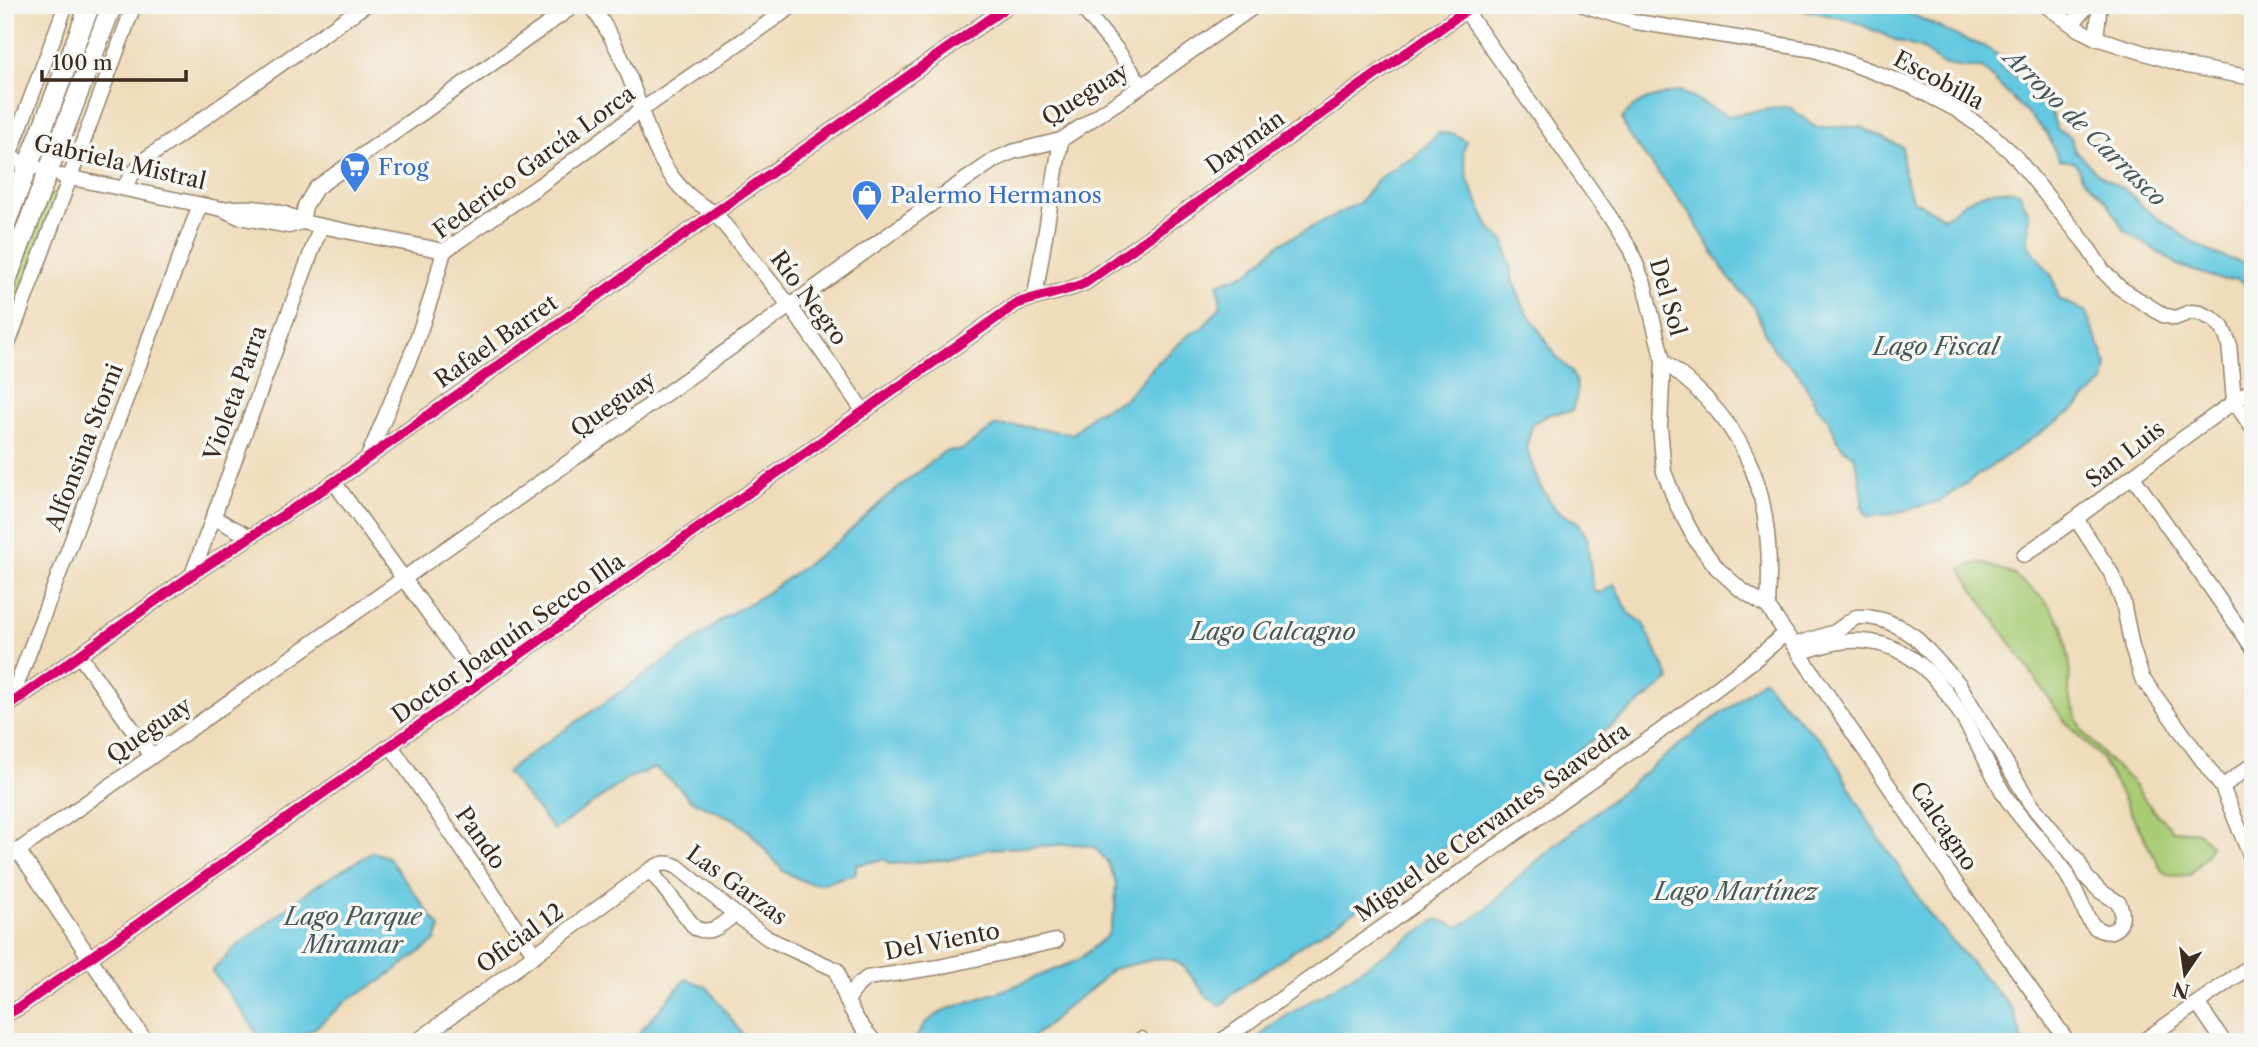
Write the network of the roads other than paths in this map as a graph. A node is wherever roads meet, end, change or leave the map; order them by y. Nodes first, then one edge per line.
1 (66, 5) edge
2 (90, 5) edge
3 (112, 5) edge
4 (134, 5) edge
5 (365, 5) edge
6 (575, 5) edge
7 (591, 5) edge
8 (794, 5) edge
9 (1009, 5) edge
10 (1080, 5) edge
11 (1256, 5) edge
12 (1584, 5) edge
13 (2045, 5) edge
14 (2088, 5) edge
15 (2100, 5) edge
16 (1469, 8) edge
17 (2071, 24) junction
18 (2096, 38) junction
19 (2253, 78) edge
20 (1142, 86) junction
21 (640, 111) junction
22 (1061, 140) junction
23 (7, 161) edge
24 (29, 164) junction
25 (48, 171) junction
26 (68, 178) junction
27 (123, 188) junction
28 (200, 205) junction
29 (715, 213) junction
30 (302, 222) junction
31 (5, 225) edge
32 (321, 226) junction
33 (443, 251) junction
34 (5, 284) edge
35 (1035, 296) junction
36 (790, 306) junction
37 (5, 352) edge
38 (1663, 361) junction
39 (2253, 388) edge
40 (2234, 401) junction
41 (864, 412) junction
42 (378, 429) junction
43 (2253, 429) edge
44 (390, 441) junction
45 (368, 457) junction
46 (2133, 477) junction
47 (334, 482) junction
48 (214, 517) junction
49 (2077, 520) junction
50 (250, 537) junction
51 (2024, 555) dead end
52 (191, 576) junction
53 (405, 579) junction
54 (1768, 607) junction
55 (1793, 644) junction
56 (2253, 648) edge
57 (80, 656) junction
58 (479, 683) junction
59 (1953, 689) junction
60 (7, 707) edge
61 (391, 746) junction
62 (152, 755) junction
63 (2253, 764) edge
64 (2222, 787) junction
65 (2030, 803) junction
66 (2017, 812) junction
67 (18, 850) junction
68 (5, 860) edge
69 (2253, 862) edge
70 (650, 870) junction
71 (735, 914) junction
72 (1056, 941) dead end
73 (535, 956) junction
74 (90, 958) junction
75 (2253, 964) edge
76 (837, 970) junction
77 (867, 978) junction
78 (847, 1000) junction
79 (2197, 1003) junction
80 (5, 1015) edge
81 (146, 1042) edge
82 (416, 1042) edge
83 (875, 1042) edge
84 (1220, 1042) edge
85 (2068, 1042) edge
86 (2142, 1042) edge
87 (2224, 1042) edge

1 - 23 street
2 - 24 highway
3 - 25 highway
4 - 26 street
5 - 27 street
6 - 30 street
7 - 21 street, Río Negro
8 - 21 street, Federico García Lorca
9 - 29 street, Rafael Barret
10 - 20 street
11 - 20 street, Queguay
12 - 40 street, Escobilla
13 - 17 street
14 - 17 street
15 - 18 street
16 - 35 street, Daymán
16 - 38 street, Del Sol
17 - 18 street
18 - 19 street
20 - 22 street, Queguay
21 - 29 street, Río Negro
21 - 33 street, Federico García Lorca
22 - 35 street
22 - 36 street, Queguay
23 - 24 street, Gabriela Mistral
24 - 25 street, Gabriela Mistral
24 - 31 highway
25 - 26 street, Gabriela Mistral
25 - 34 highway
26 - 27 street, Gabriela Mistral
26 - 37 street
27 - 28 street, Gabriela Mistral
28 - 30 street, Gabriela Mistral
28 - 60 street, Alfonsina Storni
29 - 36 street, Río Negro
29 - 44 street, Rafael Barret
30 - 32 street, Gabriela Mistral
32 - 33 street, Gabriela Mistral
32 - 48 street, Violeta Parra
33 - 42 street, Federico García Lorca
35 - 41 street, Doctor Joaquín Secco Illa
36 - 41 street, Río Negro
36 - 53 street, Queguay
38 - 54 street
38 - 54 street, Del Sol
39 - 40 street, San Luis
40 - 43 street
40 - 46 street, San Luis
41 - 58 street, Doctor Joaquín Secco Illa
42 - 44 street
42 - 45 street, Federico García Lorca
44 - 45 street, Rafael Barret
45 - 47 street, Rafael Barret
46 - 49 street, San Luis
46 - 56 street
47 - 50 street, Rafael Barret
47 - 53 street
48 - 50 street
48 - 52 street, Violeta Parra
49 - 51 street, San Luis
49 - 64 street
50 - 52 street, Rafael Barret
52 - 57 street, Rafael Barret
53 - 58 street
53 - 62 street, Queguay
54 - 55 street, Calcagno
55 - 59 street
55 - 59 street
55 - 84 street, Miguel de Cervantes Saavedra
55 - 85 street, Calcagno
57 - 60 street, Rafael Barret
57 - 62 street
58 - 61 street, Doctor Joaquín Secco Illa
59 - 65 street
59 - 66 street
61 - 73 street, Pando
61 - 74 street, Doctor Joaquín Secco Illa
62 - 67 street, Queguay
63 - 64 street
64 - 69 street
65 - 66 street
65 - 66 street
67 - 68 street, Queguay
67 - 74 street
70 - 71 street, Las Garzas
70 - 71 street
70 - 73 street, Oficial 12
71 - 76 street, Las Garzas
72 - 77 street, Del Viento
73 - 82 street, Oficial 12
74 - 80 street, Doctor Joaquín Secco Illa
74 - 81 street
75 - 79 street
76 - 77 street, Las Garzas
76 - 78 street
77 - 78 street, Del Viento
78 - 83 street
79 - 86 street
79 - 87 street

